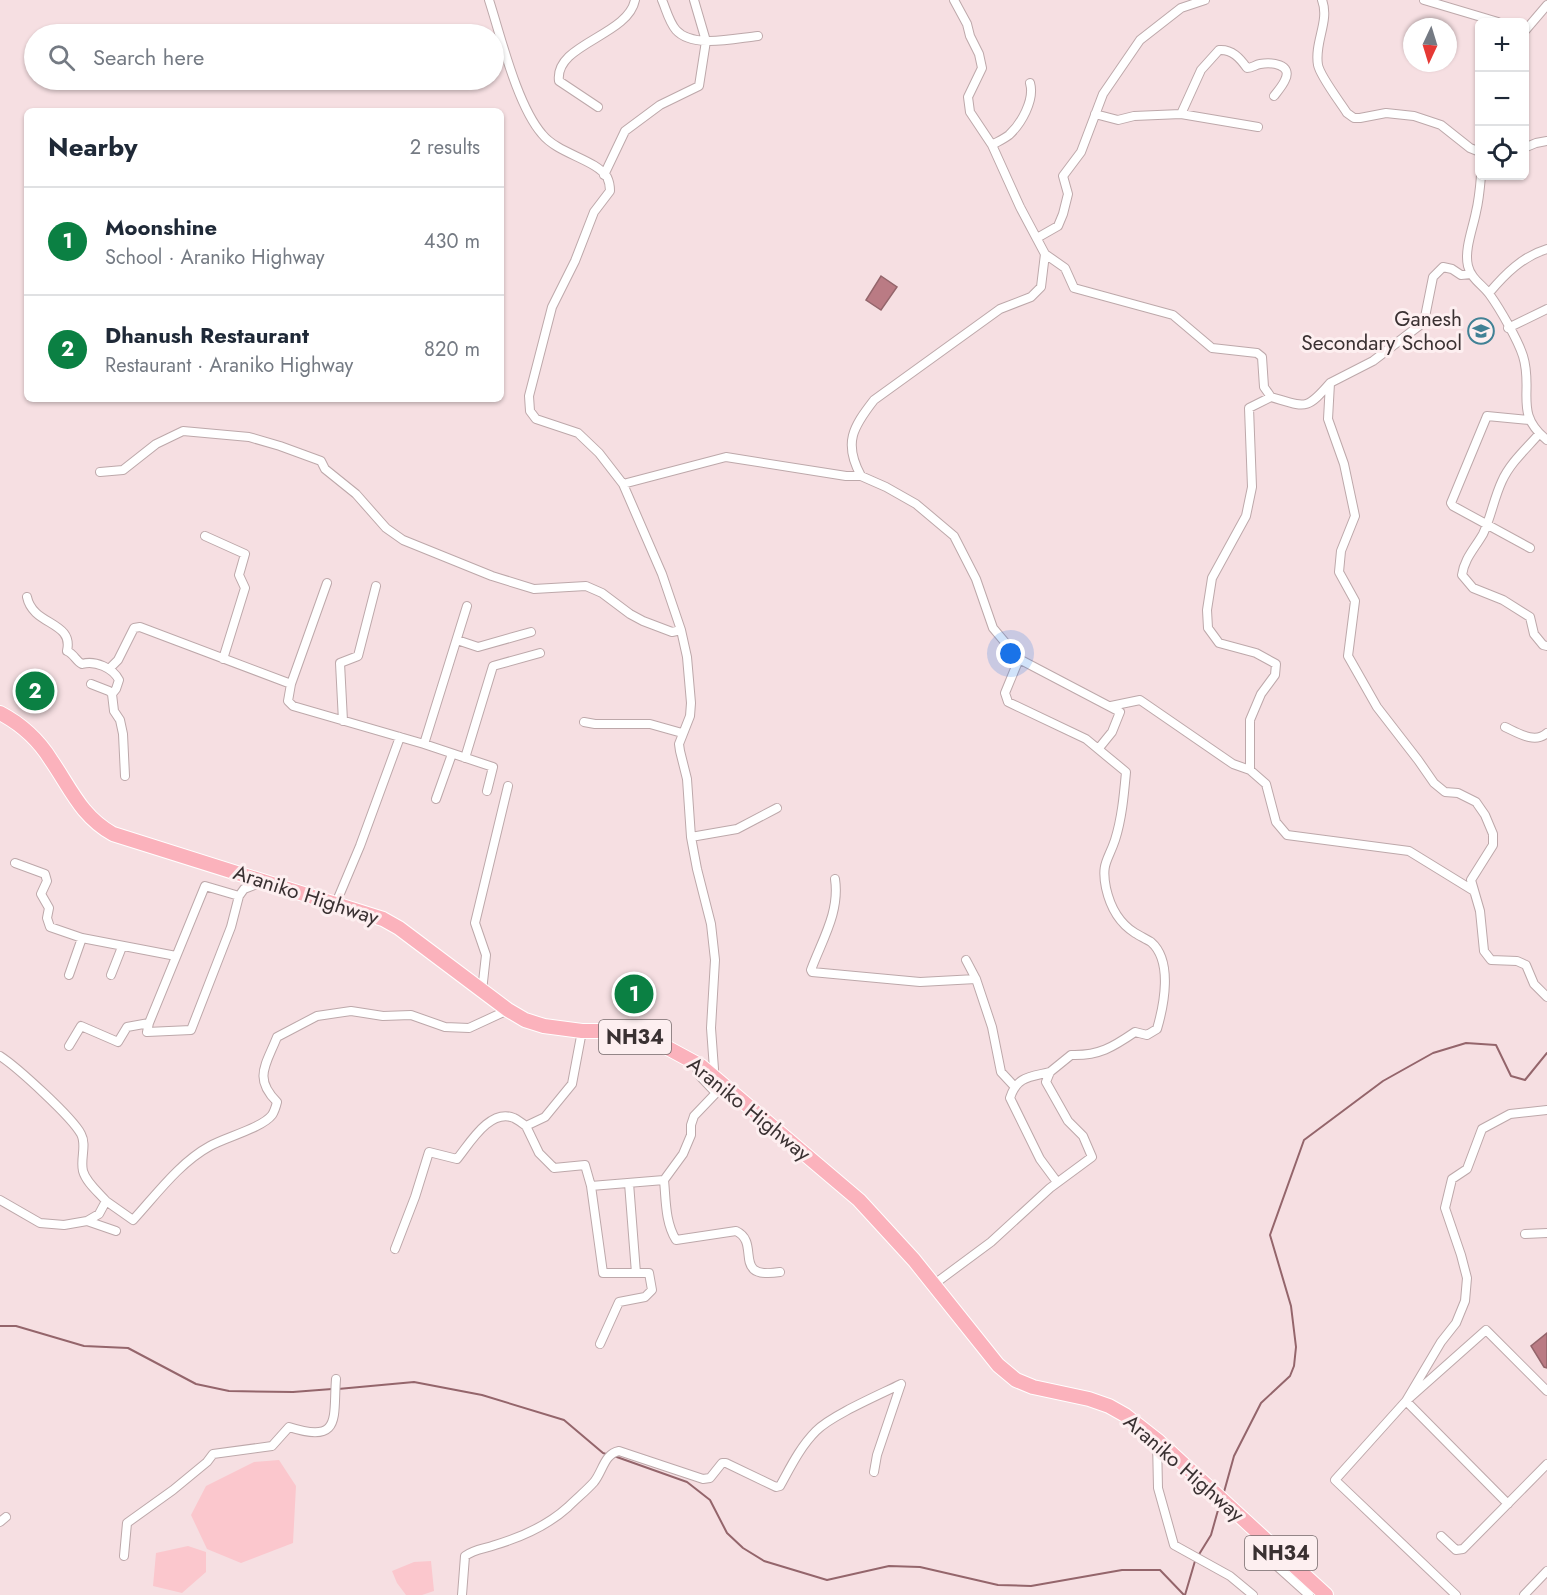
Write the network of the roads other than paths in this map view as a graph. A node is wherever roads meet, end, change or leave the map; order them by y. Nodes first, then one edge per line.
1 (489, 0) edge
2 (635, 0) edge
3 (662, 0) edge
4 (694, 0) edge
5 (954, 0) edge
6 (1205, 0) edge
7 (1322, 0) edge
8 (1425, 0) edge
9 (1547, 5) edge
10 (1485, 18) edge
11 (497, 24) edge
12 (1529, 26) edge
13 (758, 36) dead end
14 (706, 41) junction
15 (504, 46) edge
16 (1030, 83) dead end
17 (1274, 96) dead end
18 (598, 107) dead end
19 (1095, 114) junction
20 (1181, 114) junction
21 (1258, 127) dead end
22 (1547, 141) edge
23 (992, 145) junction
24 (1529, 146) edge
25 (1475, 150) edge
26 (604, 175) junction
27 (1481, 180) edge
28 (1037, 238) junction
29 (1547, 249) edge
30 (1045, 254) junction
31 (1471, 274) junction
32 (1489, 293) junction
33 (1547, 309) edge
34 (1508, 328) junction
35 (1330, 382) junction
36 (1271, 397) junction
37 (1529, 420) junction
38 (1539, 434) junction
39 (1547, 440) edge
40 (100, 472) dead end
41 (861, 476) junction
42 (623, 484) junction
43 (1486, 526) junction
44 (205, 536) dead end
45 (1530, 548) dead end
46 (327, 583) dead end
47 (376, 586) dead end
48 (27, 597) dead end
49 (467, 606) dead end
50 (681, 630) junction
51 (531, 632) dead end
52 (457, 640) junction
53 (1547, 646) edge
54 (540, 653) dead end
55 (223, 659) junction
56 (1019, 659) junction
57 (109, 669) junction
58 (91, 684) dead end
59 (291, 684) junction
60 (112, 694) junction
61 (1111, 706) junction
62 (3, 715) edge
63 (343, 721) junction
64 (584, 722) dead end
65 (1505, 727) dead end
66 (1547, 732) edge
67 (682, 733) junction
68 (400, 737) junction
69 (424, 744) junction
70 (1099, 748) junction
71 (453, 754) junction
72 (465, 758) junction
73 (1250, 770) junction
74 (125, 776) dead end
75 (508, 786) dead end
76 (487, 791) dead end
77 (436, 799) dead end
78 (777, 808) dead end
79 (691, 837) junction
80 (15, 863) dead end
81 (835, 879) dead end
82 (265, 881) junction
83 (1474, 891) junction
84 (239, 896) junction
85 (336, 903) junction
86 (82, 938) junction
87 (122, 947) junction
88 (176, 956) junction
89 (966, 960) dead end
90 (69, 975) dead end
91 (111, 975) dead end
92 (976, 979) junction
93 (482, 991) junction
94 (1547, 997) edge
95 (508, 1010) junction
96 (150, 1023) junction
97 (582, 1031) junction
98 (69, 1046) dead end
99 (0, 1056) edge
100 (707, 1071) junction
101 (1050, 1072) junction
102 (1014, 1086) junction
103 (1547, 1110) edge
104 (526, 1126) junction
105 (664, 1180) junction
106 (1058, 1182) junction
107 (629, 1183) junction
108 (591, 1186) junction
109 (0, 1200) edge
110 (106, 1201) junction
111 (87, 1221) junction
112 (116, 1231) dead end
113 (1547, 1233) edge
114 (1525, 1234) dead end
115 (395, 1249) dead end
116 (780, 1272) dead end
117 (636, 1273) junction
118 (933, 1285) junction
119 (600, 1344) dead end
120 (336, 1379) dead end
121 (1547, 1391) edge
122 (1406, 1401) junction
123 (1157, 1440) junction
124 (1547, 1464) edge
125 (874, 1472) dead end
126 (1508, 1504) junction
127 (1261, 1535) junction
128 (1442, 1536) dead end
129 (124, 1556) dead end
130 (1547, 1571) edge
131 (462, 1595) edge
132 (1253, 1595) edge
133 (1309, 1595) edge
134 (1326, 1595) edge
135 (1456, 1595) edge
136 (1524, 1595) edge

1 - 11 street
2 - 18 street
3 - 14 street
4 - 14 street
5 - 23 street
6 - 19 street
7 - 25 street
8 - 10 street
9 - 12 street
13 - 14 street
14 - 26 street
15 - 26 street
16 - 23 street
17 - 20 street
19 - 20 street
19 - 28 street
20 - 21 street
22 - 24 street
23 - 28 street
26 - 42 street
27 - 31 street
28 - 30 street
29 - 32 street
30 - 36 street
30 - 41 street
31 - 32 street
31 - 35 street
32 - 34 street
33 - 34 street
34 - 37 street
35 - 36 street
35 - 83 street
36 - 73 street
37 - 38 street
37 - 43 street
38 - 39 street
38 - 43 street
40 - 50 street
41 - 42 street
41 - 56 street
42 - 50 street
43 - 45 street
43 - 53 street
44 - 55 street
46 - 59 street
47 - 63 street
48 - 57 street
49 - 52 street
50 - 67 street
51 - 52 street
52 - 69 street
54 - 72 street
55 - 57 street
55 - 59 street
56 - 61 street
56 - 70 street
57 - 60 street
58 - 60 street
59 - 63 street
60 - 74 street
61 - 70 street
61 - 73 street
62 - 82 highway, Araniko Highway / NH34
63 - 68 street
64 - 67 street
65 - 66 street
67 - 79 street
68 - 69 street
68 - 85 street
69 - 71 street
70 - 101 street
71 - 72 street
71 - 77 street
72 - 76 street
73 - 83 street
75 - 93 street
78 - 79 street
79 - 100 street
80 - 86 street
81 - 92 street
82 - 84 street
82 - 85 highway, Araniko Highway / NH34
83 - 94 street
84 - 88 street
84 - 96 street
85 - 93 highway, Araniko Highway / NH34
86 - 87 street
86 - 90 street
87 - 88 street
87 - 91 street
88 - 96 street
89 - 92 street
92 - 102 street
93 - 95 highway, Araniko Highway / NH34
95 - 97 highway, Araniko Highway / NH34
95 - 110 street
96 - 98 street
97 - 100 highway, Araniko Highway / NH34
97 - 104 street
99 - 110 street
100 - 105 street
100 - 118 highway, Araniko Highway / NH34
101 - 102 street
101 - 106 street
102 - 106 street
103 - 122 street
104 - 108 street
104 - 115 street
105 - 107 street
105 - 116 street
106 - 118 street
107 - 108 street
107 - 117 street
108 - 117 street
109 - 111 street
110 - 111 street
111 - 112 street
113 - 114 street
117 - 119 street
118 - 123 highway, Araniko Highway / NH34
120 - 129 street
121 - 122 street
122 - 126 street
122 - 135 street
123 - 127 highway, Araniko Highway / NH34
123 - 132 street
124 - 126 street
125 - 131 street
126 - 128 street
127 - 133 street
127 - 134 highway, Araniko Highway / NH34
130 - 136 street

